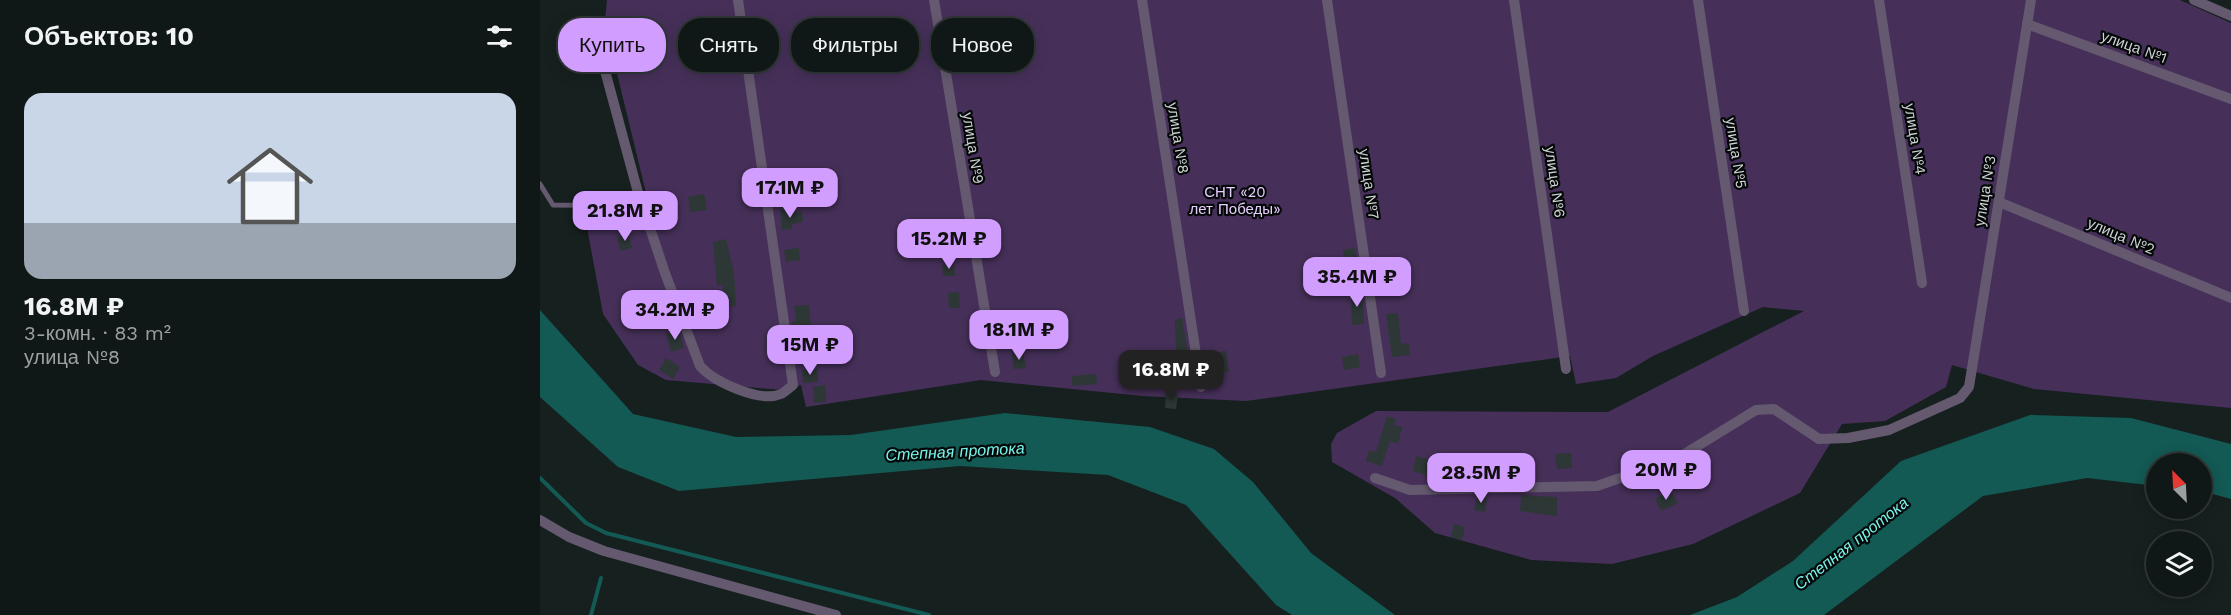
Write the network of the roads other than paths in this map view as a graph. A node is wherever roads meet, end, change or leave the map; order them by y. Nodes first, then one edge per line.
1 (738, 0) edge
2 (934, 0) edge
3 (1142, 0) edge
4 (1327, 0) edge
5 (1514, 0) edge
6 (1698, 0) edge
7 (1879, 0) edge
8 (2031, 0) edge
9 (2194, 0) edge
10 (2231, 16) edge
11 (2026, 24) junction
12 (605, 72) edge
13 (2231, 99) edge
14 (540, 184) edge
15 (1999, 202) junction
16 (643, 206) junction
17 (1922, 283) dead end
18 (2231, 298) edge
19 (1744, 311) dead end
20 (1566, 369) dead end
21 (995, 372) dead end
22 (1382, 373) dead end
23 (1201, 387) dead end
24 (1375, 478) dead end
25 (540, 520) edge
26 (836, 615) edge

1 - 16 street
2 - 21 street, улица №9
3 - 23 street, улица №8
4 - 22 street, улица №7
5 - 20 street, улица №6
6 - 19 street, улица №5
7 - 17 street, улица №4
8 - 11 street, улица №3
9 - 10 street
11 - 13 street, улица №1
11 - 15 street, улица №3
12 - 16 street
14 - 16 lane
15 - 18 street, улица №2
15 - 24 street, улица №3
25 - 26 street

